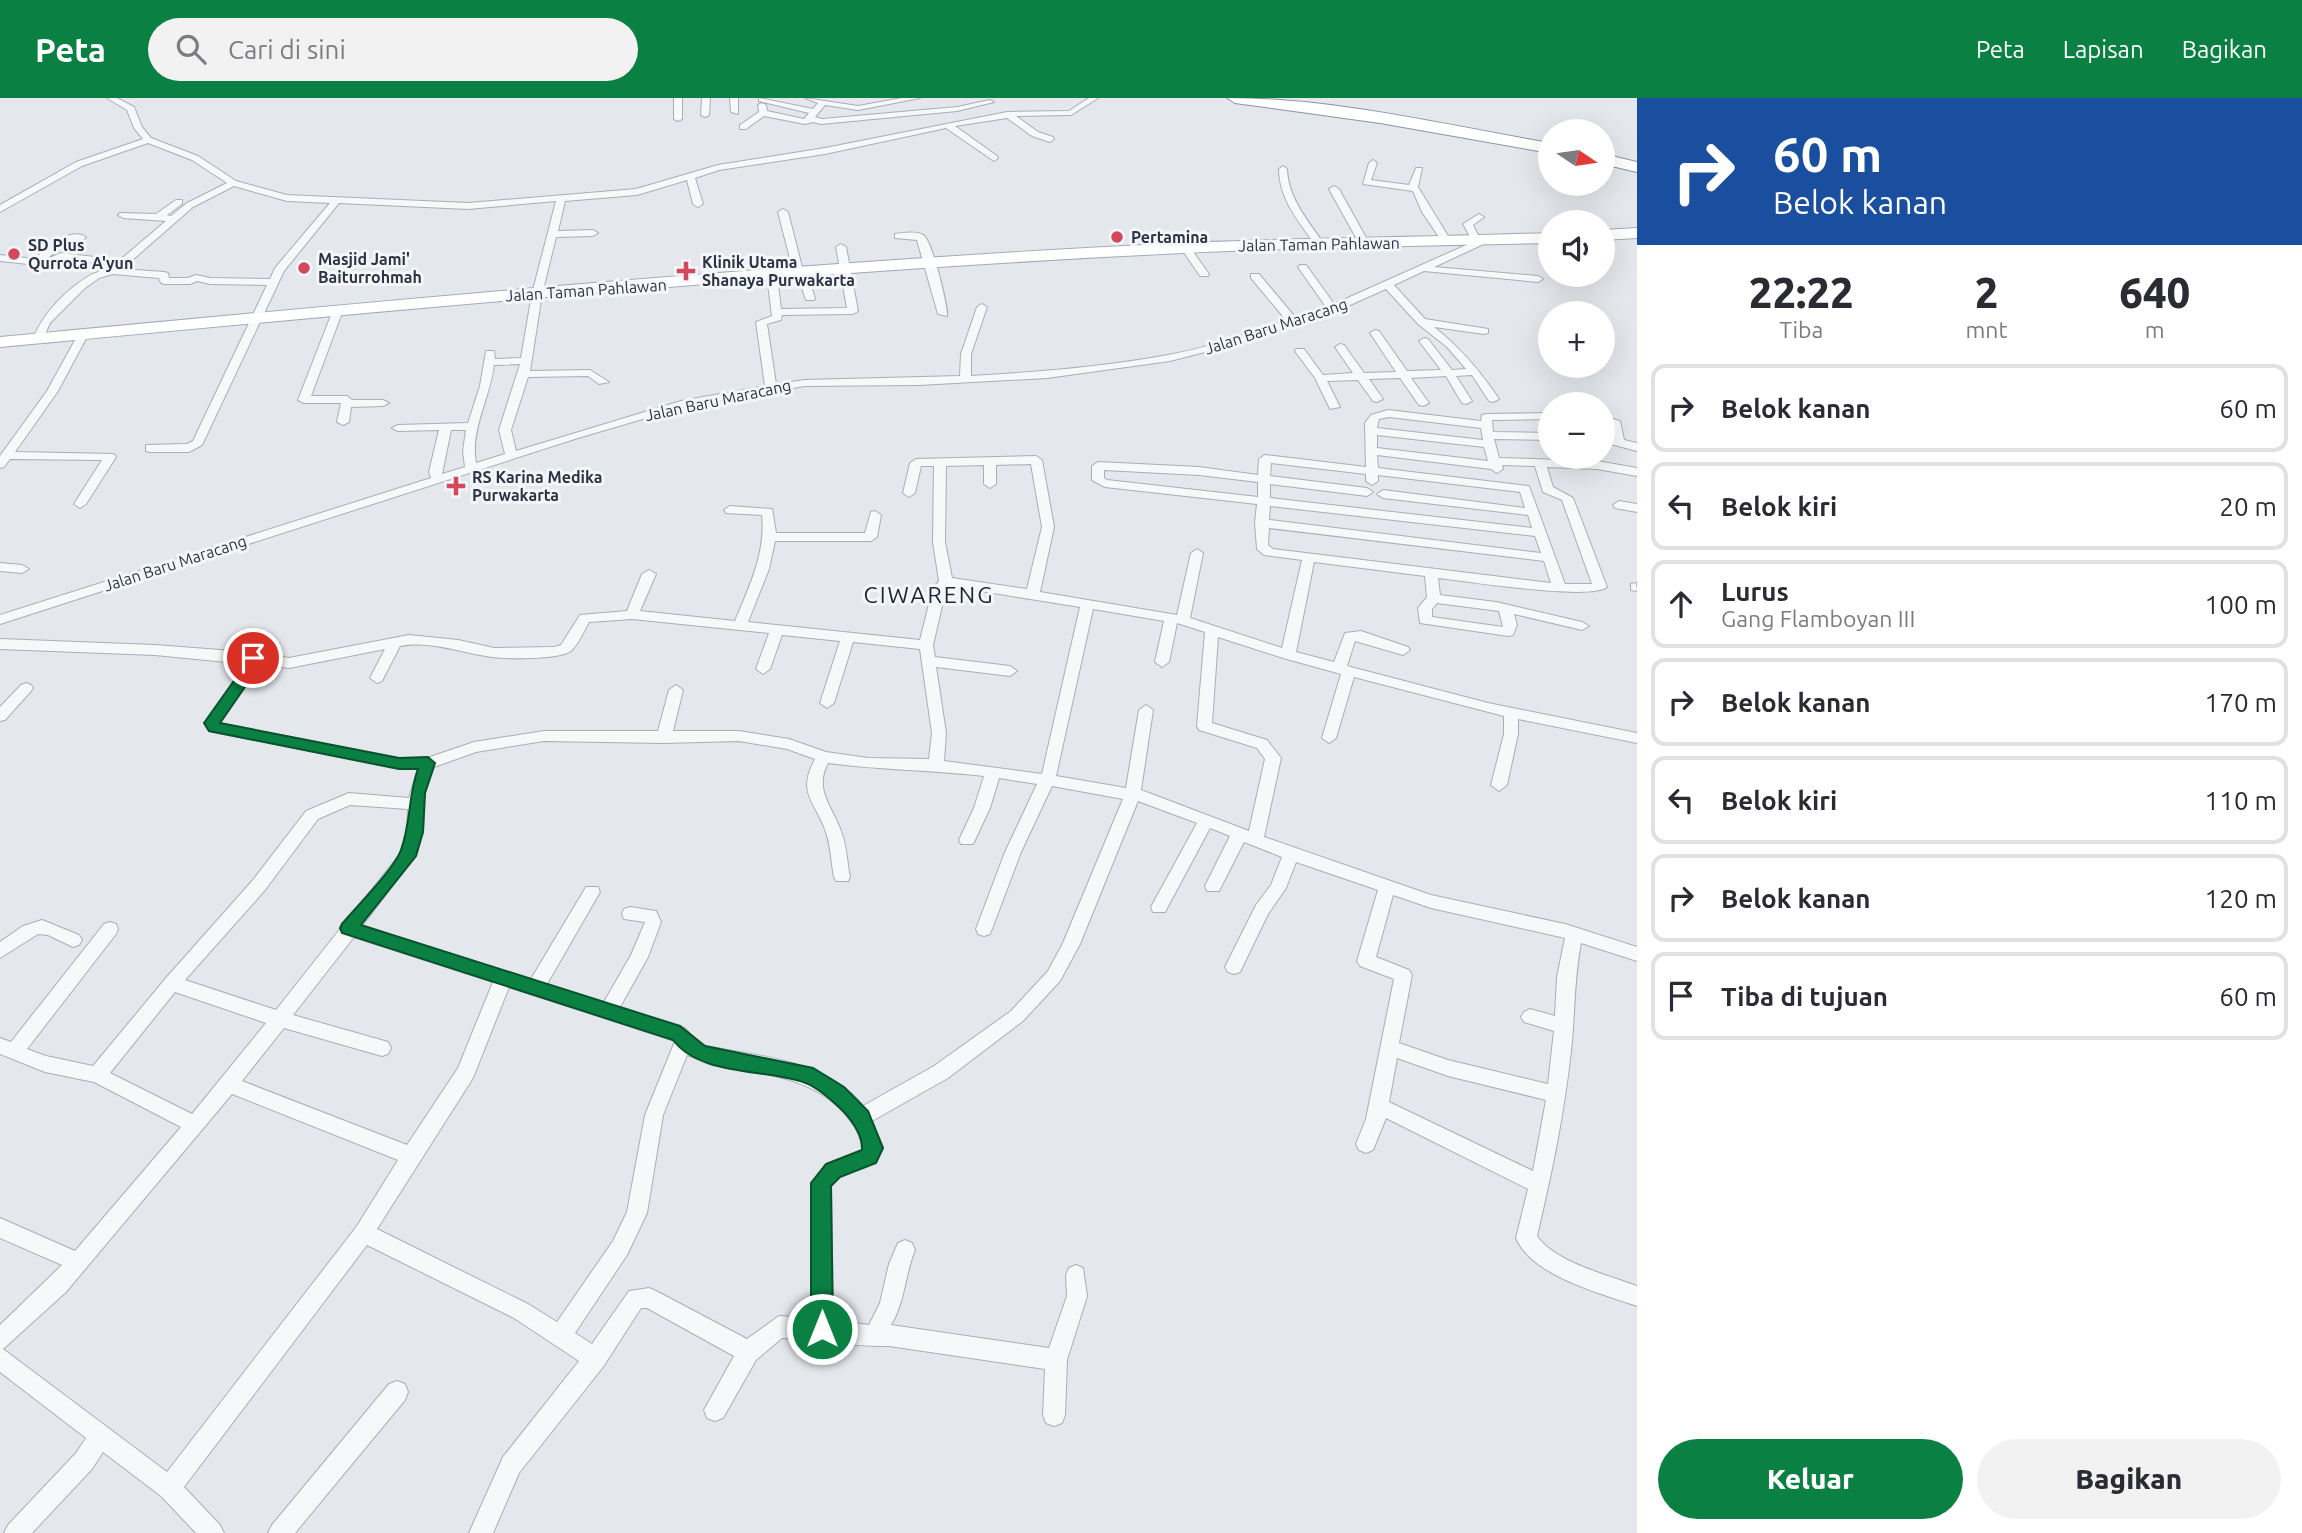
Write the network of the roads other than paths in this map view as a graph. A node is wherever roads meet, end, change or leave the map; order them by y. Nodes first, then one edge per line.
1 (111, 98) edge
2 (678, 98) edge
3 (706, 98) edge
4 (734, 98) edge
5 (811, 98) edge
6 (916, 98) edge
7 (1015, 98) edge
8 (1027, 98) edge
9 (1094, 98) edge
10 (1235, 98) edge
11 (1275, 98) edge
12 (762, 99) edge
13 (900, 99) edge
14 (992, 100) edge
15 (839, 101) edge
16 (870, 102) edge
17 (823, 103) junction
18 (735, 112) dead end
19 (763, 113) junction
20 (1008, 115) junction
21 (705, 116) dead end
22 (813, 116) junction
23 (678, 119) dead end
24 (948, 125) junction
25 (743, 127) dead end
26 (1050, 139) dead end
27 (148, 140) junction
28 (1538, 141) edge
29 (1538, 146) edge
30 (1615, 156) edge
31 (993, 158) dead end
32 (1637, 161) edge
33 (1615, 162) edge
34 (1373, 163) dead end
35 (1637, 167) edge
36 (1283, 169) dead end
37 (1419, 170) dead end
38 (690, 175) junction
39 (223, 176) junction
40 (233, 183) junction
41 (1413, 188) junction
42 (1334, 189) dead end
43 (561, 200) junction
44 (337, 201) junction
45 (698, 204) dead end
46 (0, 209) edge
47 (783, 212) dead end
48 (123, 215) dead end
49 (158, 216) junction
50 (1479, 217) dead end
51 (174, 218) junction
52 (593, 233) dead end
53 (1637, 233) edge
54 (553, 234) junction
55 (1615, 234) edge
56 (898, 236) dead end
57 (81, 237) dead end
58 (1466, 242) junction
59 (1538, 242) edge
60 (1364, 243) junction
61 (1319, 244) junction
62 (841, 247) dead end
63 (1186, 248) junction
64 (0, 258) edge
65 (36, 262) junction
66 (122, 264) junction
67 (931, 265) junction
68 (1303, 267) dead end
69 (1426, 269) junction
70 (113, 271) junction
71 (848, 271) junction
72 (801, 274) junction
73 (1204, 274) dead end
74 (772, 276) junction
75 (1255, 276) dead end
76 (1538, 279) dead end
77 (272, 282) junction
78 (1388, 285) junction
79 (537, 294) junction
80 (810, 298) dead end
81 (982, 307) dead end
82 (1332, 308) junction
83 (338, 310) junction
84 (778, 312) junction
85 (943, 314) dead end
86 (254, 317) junction
87 (1293, 322) junction
88 (1422, 322) junction
89 (1484, 331) dead end
90 (83, 333) junction
91 (1375, 333) dead end
92 (39, 337) junction
93 (1424, 341) dead end
94 (0, 342) edge
95 (1340, 347) dead end
96 (1300, 351) dead end
97 (526, 361) junction
98 (1475, 372) junction
99 (1405, 373) junction
100 (1449, 373) junction
101 (524, 374) junction
102 (1362, 375) junction
103 (1320, 378) junction
104 (965, 380) junction
105 (603, 382) dead end
106 (771, 387) junction
107 (1377, 399) dead end
108 (1493, 399) dead end
109 (1466, 401) dead end
110 (383, 403) dead end
111 (1423, 403) dead end
112 (347, 404) junction
113 (1334, 407) dead end
114 (1538, 416) edge
115 (343, 422) dead end
116 (1615, 423) edge
117 (472, 426) junction
118 (446, 427) junction
119 (398, 428) dead end
120 (1372, 431) junction
121 (1487, 434) junction
122 (1538, 436) edge
123 (1615, 439) edge
124 (1619, 439) junction
125 (1637, 447) edge
126 (150, 448) dead end
127 (1373, 451) junction
128 (511, 456) junction
129 (4, 459) edge
130 (990, 460) junction
131 (940, 462) junction
132 (1495, 463) junction
133 (1538, 465) edge
134 (472, 468) junction
135 (1542, 469) edge
136 (1615, 469) edge
137 (1373, 471) junction
138 (1637, 472) edge
139 (1263, 478) junction
140 (437, 479) junction
141 (990, 484) dead end
142 (1499, 486) junction
143 (1374, 492) junction
144 (909, 493) dead end
145 (1262, 500) junction
146 (80, 504) dead end
147 (1619, 505) dead end
148 (1637, 508) edge
149 (730, 510) dead end
150 (1531, 512) junction
151 (1375, 513) junction
152 (875, 515) dead end
153 (1261, 523) junction
154 (1540, 533) junction
155 (769, 537) junction
156 (1377, 538) junction
157 (1197, 553) dead end
158 (1309, 557) junction
159 (1549, 558) junction
160 (1381, 566) junction
161 (0, 567) edge
162 (22, 569) dead end
163 (1431, 573) junction
164 (649, 574) dead end
165 (946, 582) junction
166 (1559, 586) junction
167 (1033, 593) junction
168 (1434, 598) junction
169 (1087, 605) junction
170 (1505, 608) junction
171 (632, 615) junction
172 (1177, 619) junction
173 (0, 620) edge
174 (741, 624) junction
175 (1582, 626) dead end
176 (1212, 628) junction
177 (777, 629) junction
178 (848, 637) junction
179 (396, 641) junction
180 (0, 644) edge
181 (926, 645) junction
182 (1403, 650) dead end
183 (1288, 654) junction
184 (258, 658) junction
185 (928, 662) junction
186 (1162, 662) dead end
187 (1344, 668) junction
188 (763, 669) dead end
189 (1010, 671) dead end
190 (377, 678) dead end
191 (26, 688) dead end
192 (676, 690) dead end
193 (827, 702) dead end
194 (1146, 710) dead end
195 (1511, 712) junction
196 (0, 716) edge
197 (664, 738) junction
198 (1329, 738) dead end
199 (1637, 738) edge
200 (824, 757) junction
201 (428, 763) junction
202 (936, 765) junction
203 (993, 772) junction
204 (1046, 781) junction
205 (1499, 785) dead end
206 (1133, 794) junction
207 (417, 804) junction
208 (1207, 820) junction
209 (1248, 837) junction
210 (967, 840) dead end
211 (1291, 854) junction
212 (842, 877) dead end
213 (1213, 886) dead end
214 (1387, 887) junction
215 (592, 892) dead end
216 (1159, 907) dead end
217 (630, 914) dead end
218 (348, 928) junction
219 (110, 929) dead end
220 (984, 929) dead end
221 (1574, 936) junction
222 (73, 940) dead end
223 (0, 951) edge
224 (1637, 954) edge
225 (1234, 967) dead end
226 (504, 976) junction
227 (172, 982) junction
228 (536, 987) junction
229 (607, 1013) junction
230 (280, 1017) junction
231 (1530, 1017) dead end
232 (1562, 1026) junction
233 (683, 1042) junction
234 (382, 1048) dead end
235 (1391, 1048) junction
236 (7, 1049) edge
237 (97, 1075) junction
238 (229, 1084) junction
239 (1557, 1095) junction
240 (1379, 1106) junction
241 (861, 1117) junction
242 (194, 1124) junction
243 (1366, 1144) dead end
244 (411, 1156) junction
245 (1537, 1183) junction
246 (0, 1228) edge
247 (365, 1233) junction
248 (905, 1250) dead end
249 (78, 1262) junction
250 (1076, 1275) dead end
251 (1637, 1296) edge
252 (822, 1329) junction
253 (561, 1335) junction
254 (877, 1335) junction
255 (0, 1340) edge
256 (748, 1352) junction
257 (0, 1359) edge
258 (595, 1359) junction
259 (1056, 1360) junction
260 (397, 1392) dead end
261 (715, 1410) dead end
262 (1054, 1415) dead end
263 (101, 1435) junction
264 (169, 1488) junction
265 (16, 1533) edge
266 (212, 1533) edge
267 (280, 1533) edge
268 (481, 1533) edge

1 - 27 street
2 - 23 street
3 - 21 street
4 - 18 street
5 - 17 street
6 - 13 street
7 - 8 street
9 - 20 street
10 - 29 highway
11 - 28 highway
12 - 19 street
12 - 22 street
13 - 16 street
14 - 20 street
14 - 22 street
15 - 16 street
15 - 17 street
17 - 22 street
19 - 22 street
19 - 25 street
20 - 24 street
20 - 26 street
24 - 31 street
24 - 38 street
27 - 39 street
27 - 46 street
30 - 32 highway
33 - 35 highway
34 - 41 street
36 - 61 street
37 - 41 street
38 - 43 street
38 - 45 street
39 - 40 street
39 - 49 street
40 - 44 street
40 - 51 street
41 - 58 street
42 - 60 street
43 - 44 street
43 - 54 street
44 - 77 street
47 - 72 street
48 - 49 street
49 - 51 street
50 - 58 street
51 - 66 street
52 - 54 street
53 - 55 main road
54 - 79 street
56 - 67 street
57 - 65 street
58 - 59 main road, Jalan Taman Pahlawan
58 - 60 main road, Jalan Taman Pahlawan
58 - 69 street, Jalan Baru Maracang
60 - 61 main road, Jalan Taman Pahlawan
61 - 63 main road, Jalan Taman Pahlawan
62 - 71 street
63 - 67 main road, Jalan Taman Pahlawan
63 - 73 street
64 - 65 street
65 - 66 street
66 - 70 street
67 - 71 main road, Jalan Taman Pahlawan
67 - 85 street
68 - 82 street
69 - 76 street
69 - 78 street, Jalan Baru Maracang
70 - 77 street
70 - 92 street
71 - 72 main road, Jalan Taman Pahlawan
71 - 84 street
72 - 74 main road, Jalan Taman Pahlawan
72 - 80 street
74 - 79 main road, Jalan Taman Pahlawan
74 - 84 street
75 - 87 street
77 - 86 street
78 - 82 street, Jalan Baru Maracang
78 - 88 street
79 - 83 main road, Jalan Taman Pahlawan
79 - 97 street
81 - 104 street
82 - 87 street, Jalan Baru Maracang
83 - 86 main road, Jalan Taman Pahlawan
83 - 112 street
84 - 106 street
86 - 90 main road, Jalan Taman Pahlawan
86 - 126 street
87 - 104 street, Jalan Baru Maracang
88 - 89 street
88 - 98 street
90 - 92 main road, Jalan Taman Pahlawan
90 - 129 street
91 - 99 street
92 - 94 main road, Jalan Taman Pahlawan
93 - 100 street
95 - 102 street
96 - 103 street
97 - 101 street
97 - 117 street
98 - 100 street
98 - 108 street
99 - 100 street
99 - 102 street
99 - 111 street
100 - 109 street
101 - 105 street
101 - 128 street
102 - 103 street
102 - 107 street
103 - 113 street
104 - 106 street, Jalan Baru Maracang
106 - 128 street, Jalan Baru Maracang
110 - 112 street
112 - 115 street
114 - 121 street
116 - 124 street
117 - 118 street
117 - 134 street
118 - 119 street
118 - 140 street
120 - 121 street
120 - 121 street
120 - 127 street
121 - 122 street
121 - 132 street
123 - 124 street
124 - 125 street
127 - 132 street
127 - 137 street
128 - 134 street, Jalan Baru Maracang
129 - 146 street
130 - 131 street
130 - 141 street
130 - 167 street
131 - 144 street
131 - 165 street
132 - 133 street
132 - 142 street
134 - 140 street, Jalan Baru Maracang
135 - 166 street
136 - 138 street
137 - 139 street
137 - 142 street
137 - 143 street
139 - 143 street
139 - 145 street
139 - 145 street
140 - 173 street, Jalan Baru Maracang
142 - 150 street
143 - 150 street
143 - 151 street
145 - 151 street
145 - 153 street
147 - 148 street
149 - 155 street
150 - 154 street
151 - 154 street
151 - 156 street
152 - 155 street
153 - 156 street
153 - 158 street
154 - 159 street
155 - 174 street
156 - 159 street
156 - 160 street
157 - 172 street
158 - 160 street
158 - 183 street
159 - 166 street
160 - 163 street
161 - 162 street
163 - 166 street
163 - 168 street
164 - 171 street
165 - 167 street
165 - 181 street
167 - 169 street
168 - 170 street
168 - 170 street
169 - 172 street
169 - 204 street
170 - 175 street
171 - 174 street
171 - 179 street
172 - 176 street
172 - 186 street
174 - 177 street
176 - 183 street
176 - 209 street
177 - 178 street
177 - 188 street
178 - 181 street
178 - 193 street
179 - 184 street
179 - 190 street
180 - 184 street
181 - 185 street
182 - 187 street
183 - 187 street
184 - 201 street
185 - 189 street
185 - 202 street
187 - 195 street
187 - 198 street
191 - 196 street
192 - 197 street
194 - 206 street
195 - 199 street
195 - 205 street
197 - 200 street
197 - 201 street
200 - 202 street
200 - 212 street
201 - 207 street
202 - 203 street
203 - 204 street
203 - 210 street
204 - 206 street
204 - 220 street
206 - 208 street
206 - 241 street
207 - 218 street
207 - 227 street
208 - 209 street
208 - 216 street
209 - 211 street
209 - 213 street
211 - 214 street
211 - 225 street
214 - 221 street
214 - 235 street
215 - 228 street
217 - 229 street
218 - 226 street
218 - 230 street
219 - 236 street
221 - 224 street
221 - 232 street
222 - 223 street
226 - 228 street
226 - 244 street
227 - 230 street
227 - 237 street
228 - 229 street
229 - 233 street
230 - 234 street
230 - 238 street
231 - 232 street
232 - 239 street
233 - 241 street
233 - 253 street
235 - 239 street
235 - 240 street
236 - 237 street
237 - 242 street
238 - 242 street
238 - 244 street
239 - 245 street
240 - 243 street
240 - 245 street
241 - 252 street
242 - 249 street
244 - 247 street
245 - 251 street
246 - 249 street
247 - 253 street
247 - 264 street
248 - 254 street
249 - 255 street
250 - 259 street
252 - 254 street
252 - 256 street
253 - 258 street
254 - 259 street
256 - 258 street
256 - 261 street
257 - 263 street
258 - 268 street
259 - 262 street
260 - 267 street
263 - 264 street
263 - 265 street
264 - 266 street

